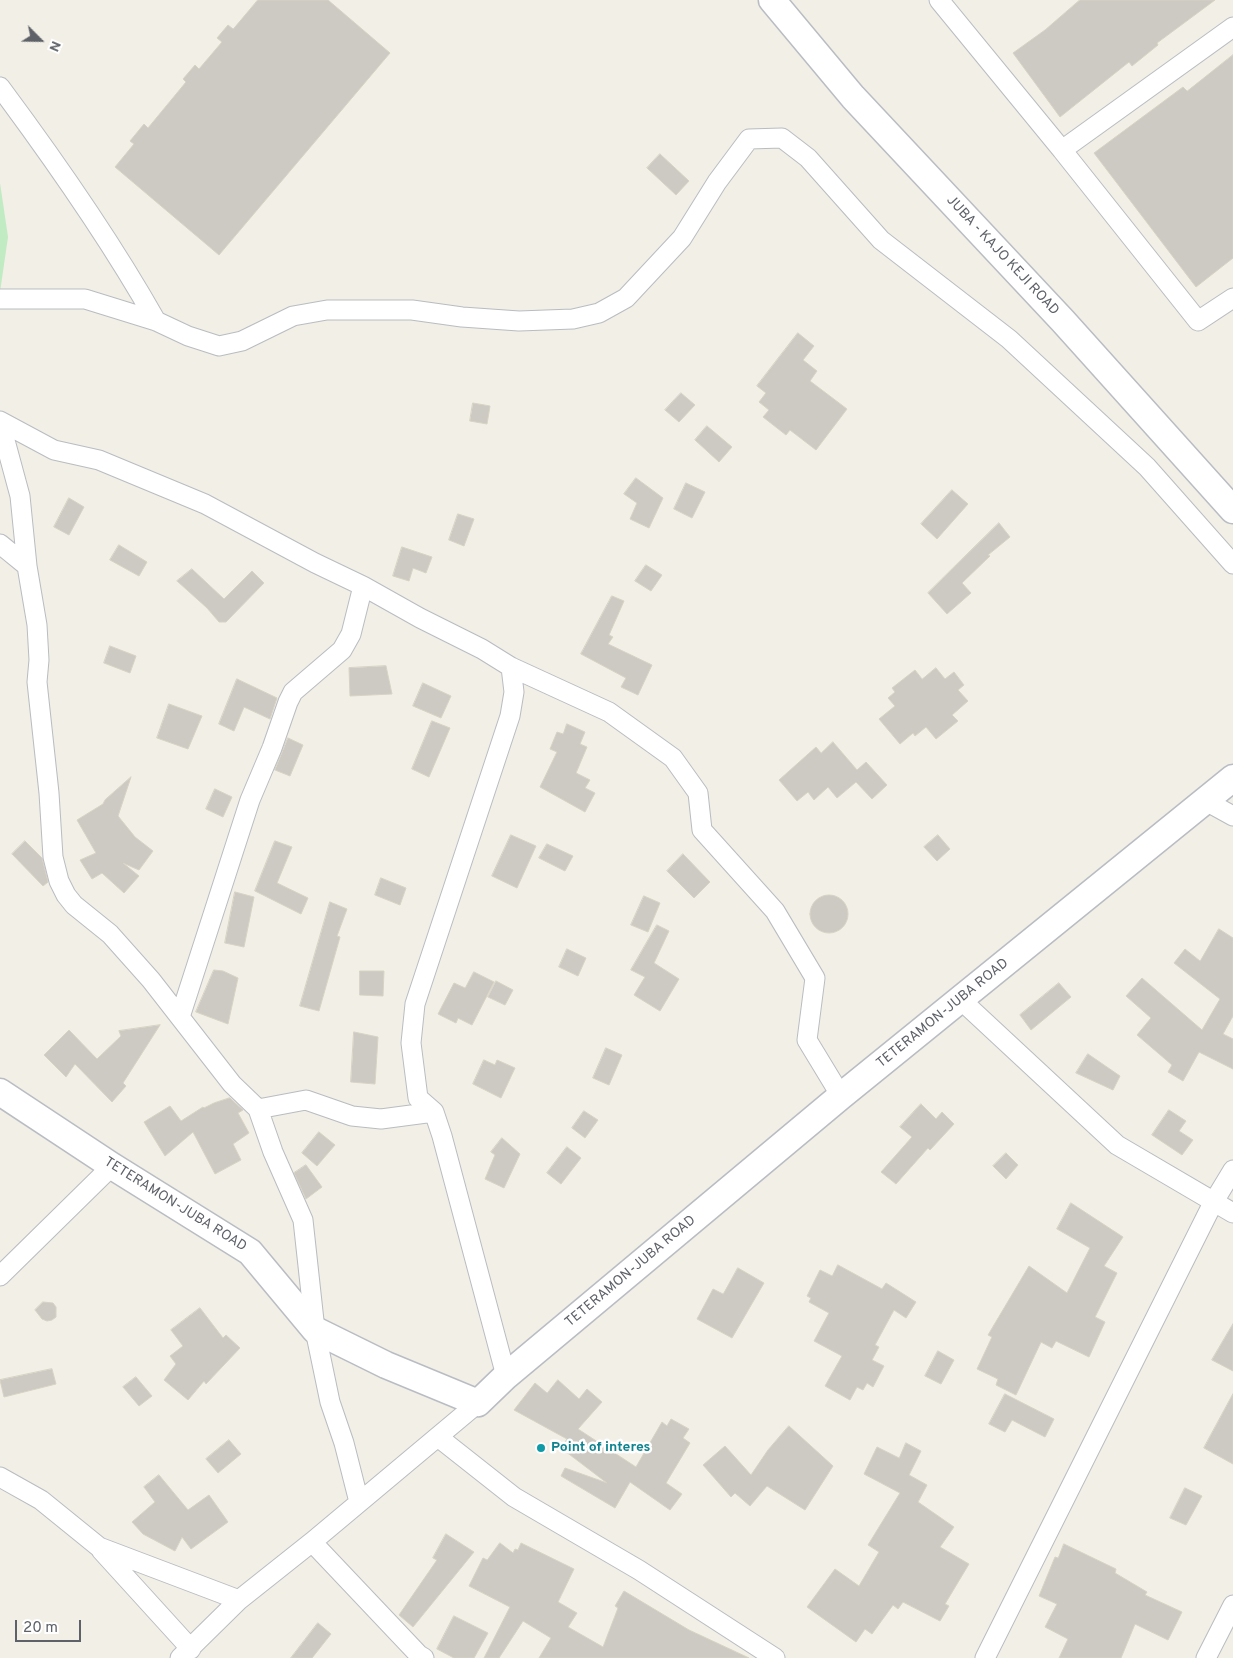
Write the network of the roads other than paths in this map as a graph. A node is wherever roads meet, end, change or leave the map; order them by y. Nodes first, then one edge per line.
1 (772, 0) edge
2 (939, 0) edge
3 (1233, 27) edge
4 (0, 87) edge
5 (1062, 150) junction
6 (1233, 298) edge
7 (0, 299) edge
8 (156, 321) junction
9 (0, 421) edge
10 (1233, 510) edge
11 (0, 544) edge
12 (1233, 564) edge
13 (27, 566) junction
14 (363, 586) junction
15 (511, 667) junction
16 (1233, 778) edge
17 (1204, 800) junction
18 (1233, 816) edge
19 (961, 1000) junction
20 (180, 1017) junction
21 (0, 1092) edge
22 (841, 1096) junction
23 (258, 1109) junction
24 (434, 1112) junction
25 (112, 1166) junction
26 (1233, 1170) edge
27 (1213, 1202) junction
28 (1233, 1213) edge
29 (0, 1276) edge
30 (315, 1330) junction
31 (506, 1376) junction
32 (478, 1403) junction
33 (438, 1437) junction
34 (0, 1477) edge
35 (359, 1502) junction
36 (312, 1542) junction
37 (99, 1547) junction
38 (239, 1600) junction
39 (1233, 1605) edge
40 (185, 1653) edge
41 (424, 1658) edge
42 (775, 1658) edge
43 (985, 1658) edge
44 (1206, 1658) edge

1 - 10 street, JUBA - KAJO KEJI ROAD
2 - 5 street
3 - 5 street
4 - 8 street
5 - 6 street
7 - 8 street
8 - 12 street
9 - 13 street
9 - 14 street
11 - 13 street
13 - 20 street
14 - 15 street
14 - 20 street
15 - 22 street
15 - 24 street
16 - 17 street, TETERAMON-JUBA ROAD
17 - 18 street
17 - 19 street, TETERAMON-JUBA ROAD
19 - 22 street, TETERAMON-JUBA ROAD
19 - 27 street
20 - 23 street
21 - 25 street, TETERAMON-JUBA ROAD
22 - 31 street, TETERAMON-JUBA ROAD
23 - 24 street
23 - 30 street
24 - 31 street
25 - 29 street
25 - 30 street, TETERAMON-JUBA ROAD
26 - 27 street
27 - 28 street
27 - 43 street
30 - 32 street, TETERAMON-JUBA ROAD
30 - 35 street
31 - 32 street, TETERAMON-JUBA ROAD
32 - 33 street
33 - 35 street
33 - 42 street
34 - 37 street
35 - 36 street
36 - 38 street
36 - 41 street
37 - 38 street
37 - 40 street
38 - 40 street
39 - 44 street

